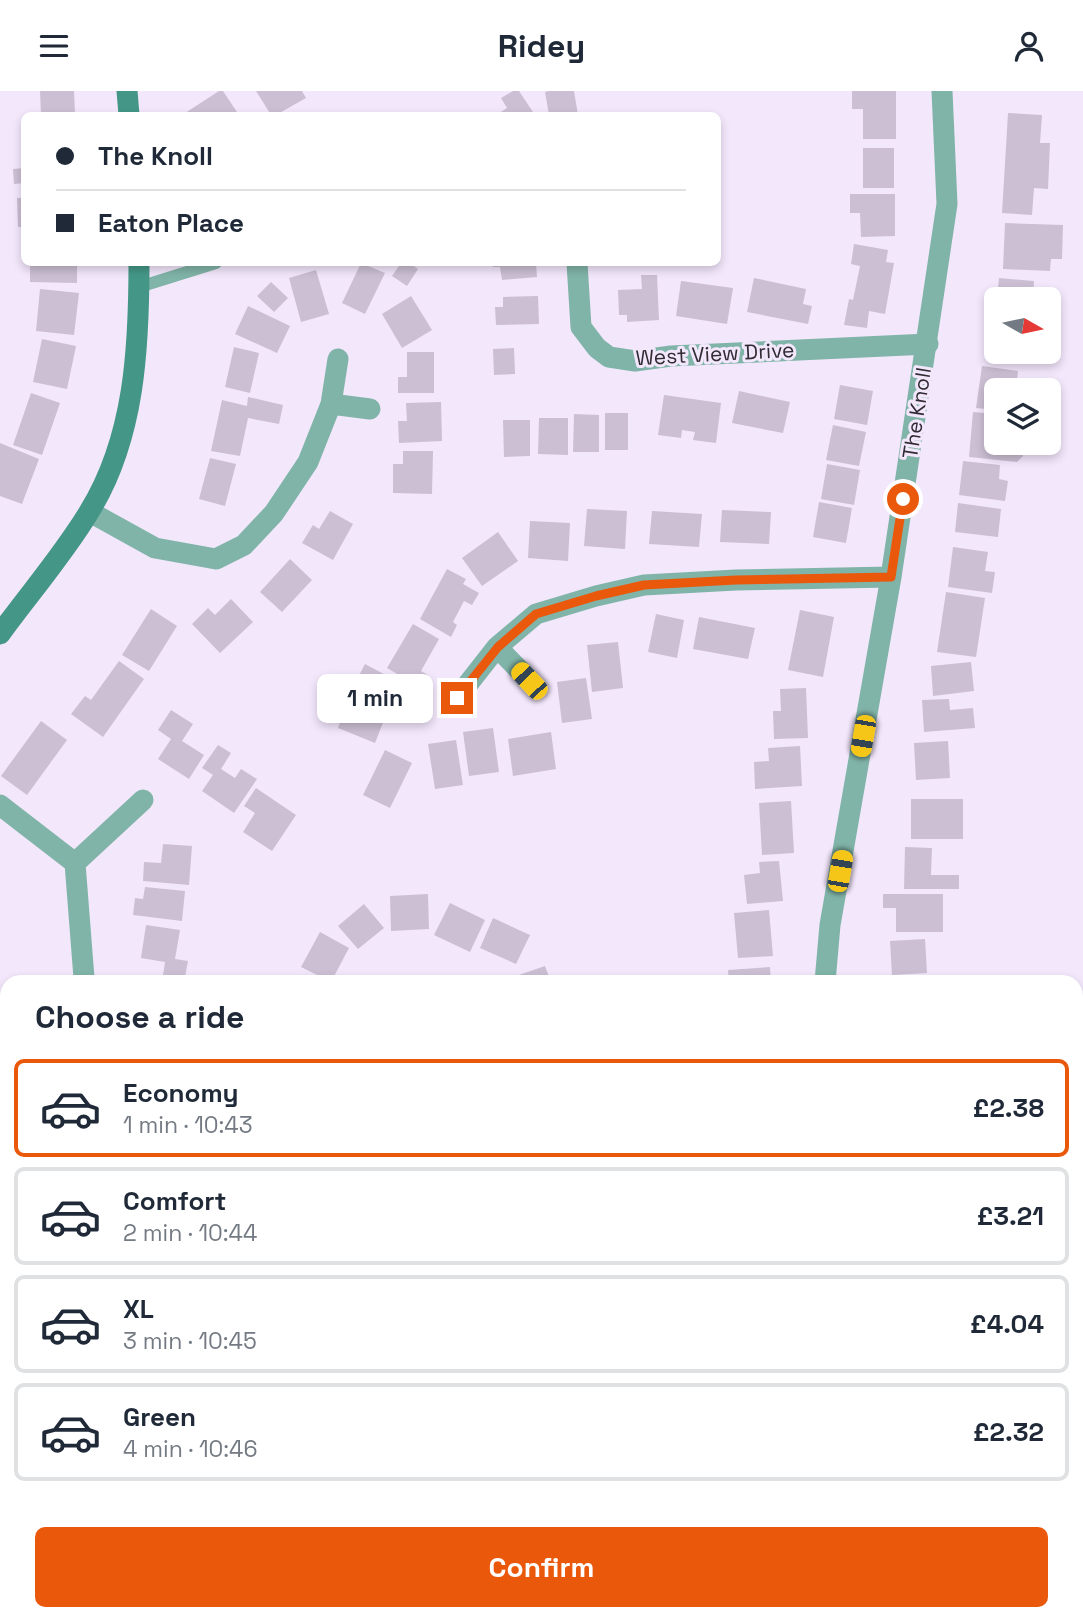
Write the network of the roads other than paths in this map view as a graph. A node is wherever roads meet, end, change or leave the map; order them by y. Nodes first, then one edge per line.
1 (127, 91) edge
2 (943, 91) edge
3 (129, 112) edge
4 (139, 266) edge
5 (206, 266) edge
6 (577, 266) edge
7 (139, 287) junction
8 (928, 344) junction
9 (338, 359) dead end
10 (331, 404) junction
11 (370, 409) dead end
12 (90, 512) junction
13 (891, 577) junction
14 (0, 634) edge
15 (498, 647) junction
16 (529, 681) dead end
17 (457, 698) dead end
18 (143, 800) dead end
19 (0, 805) edge
20 (75, 863) junction
21 (84, 975) edge
22 (826, 975) edge

1 - 3 street
2 - 8 street, The Knoll
4 - 7 street
5 - 7 lane
6 - 8 street, West View Drive
7 - 12 street
8 - 13 street, The Knoll
9 - 10 street
10 - 11 street
10 - 12 street
12 - 14 street
13 - 15 street
13 - 22 street, The Knoll
15 - 16 street
15 - 17 street
18 - 20 street
19 - 20 street
20 - 21 street

